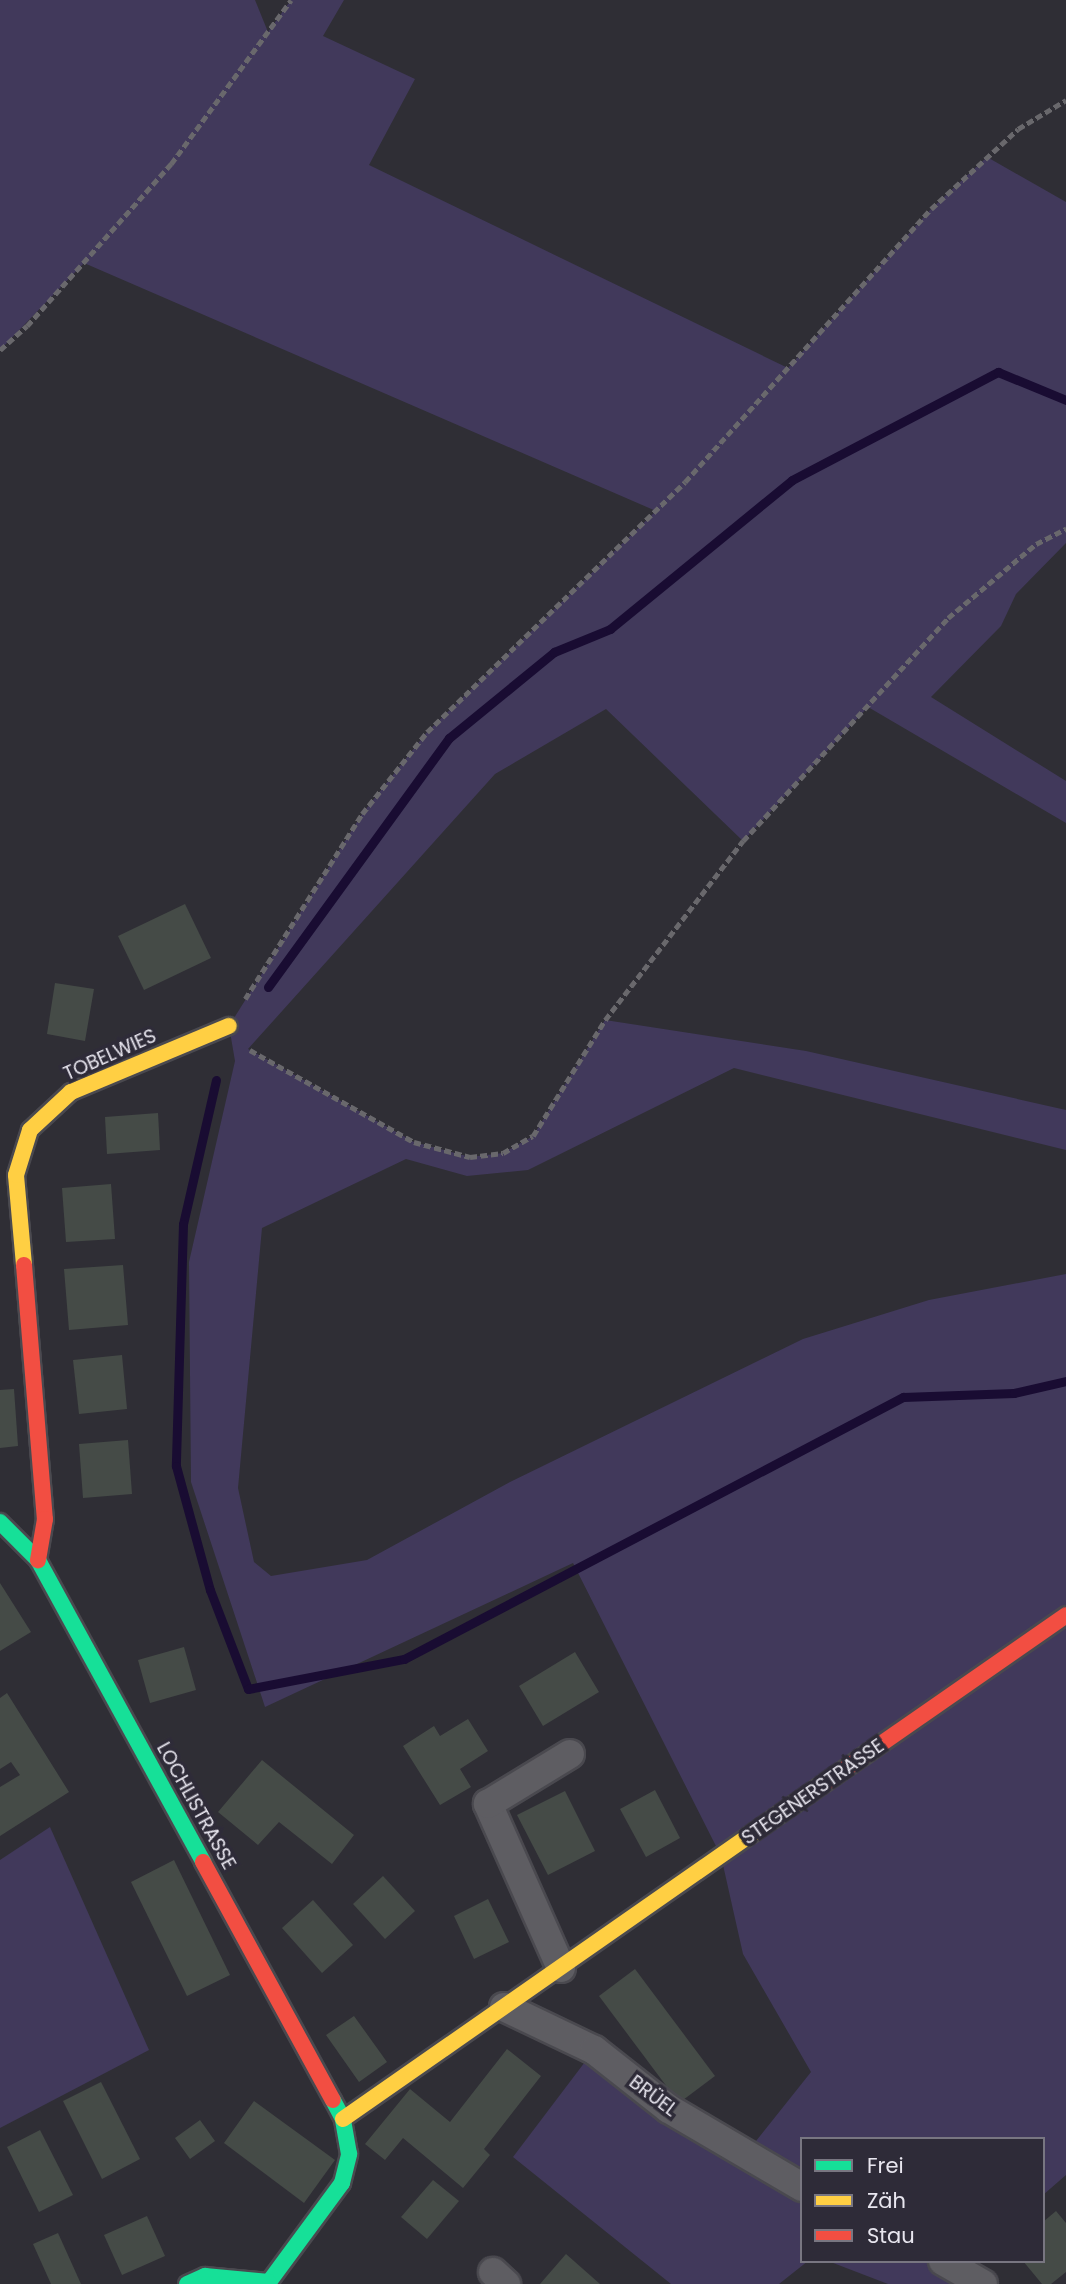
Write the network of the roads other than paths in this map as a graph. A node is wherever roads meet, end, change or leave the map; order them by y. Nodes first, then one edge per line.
1 (229, 1026) road end
2 (0, 1522) edge
3 (38, 1560) junction
4 (1066, 1615) edge
5 (570, 1754) dead end
6 (561, 1968) junction
7 (503, 2007) junction
8 (343, 2119) junction
9 (800, 2186) edge
10 (946, 2263) edge
11 (269, 2283) edge
12 (187, 2284) edge
13 (983, 2284) edge

1 - 3 street, TOBELWIES
2 - 3 street, LOCHLISTRASSE
3 - 8 street, LOCHLISTRASSE
4 - 6 street, STEGENERSTRASSE
5 - 6 street
6 - 7 street, STEGENERSTRASSE
7 - 8 street, STEGENERSTRASSE
7 - 9 street, BRÜEL
8 - 11 street
10 - 13 street
11 - 12 street

